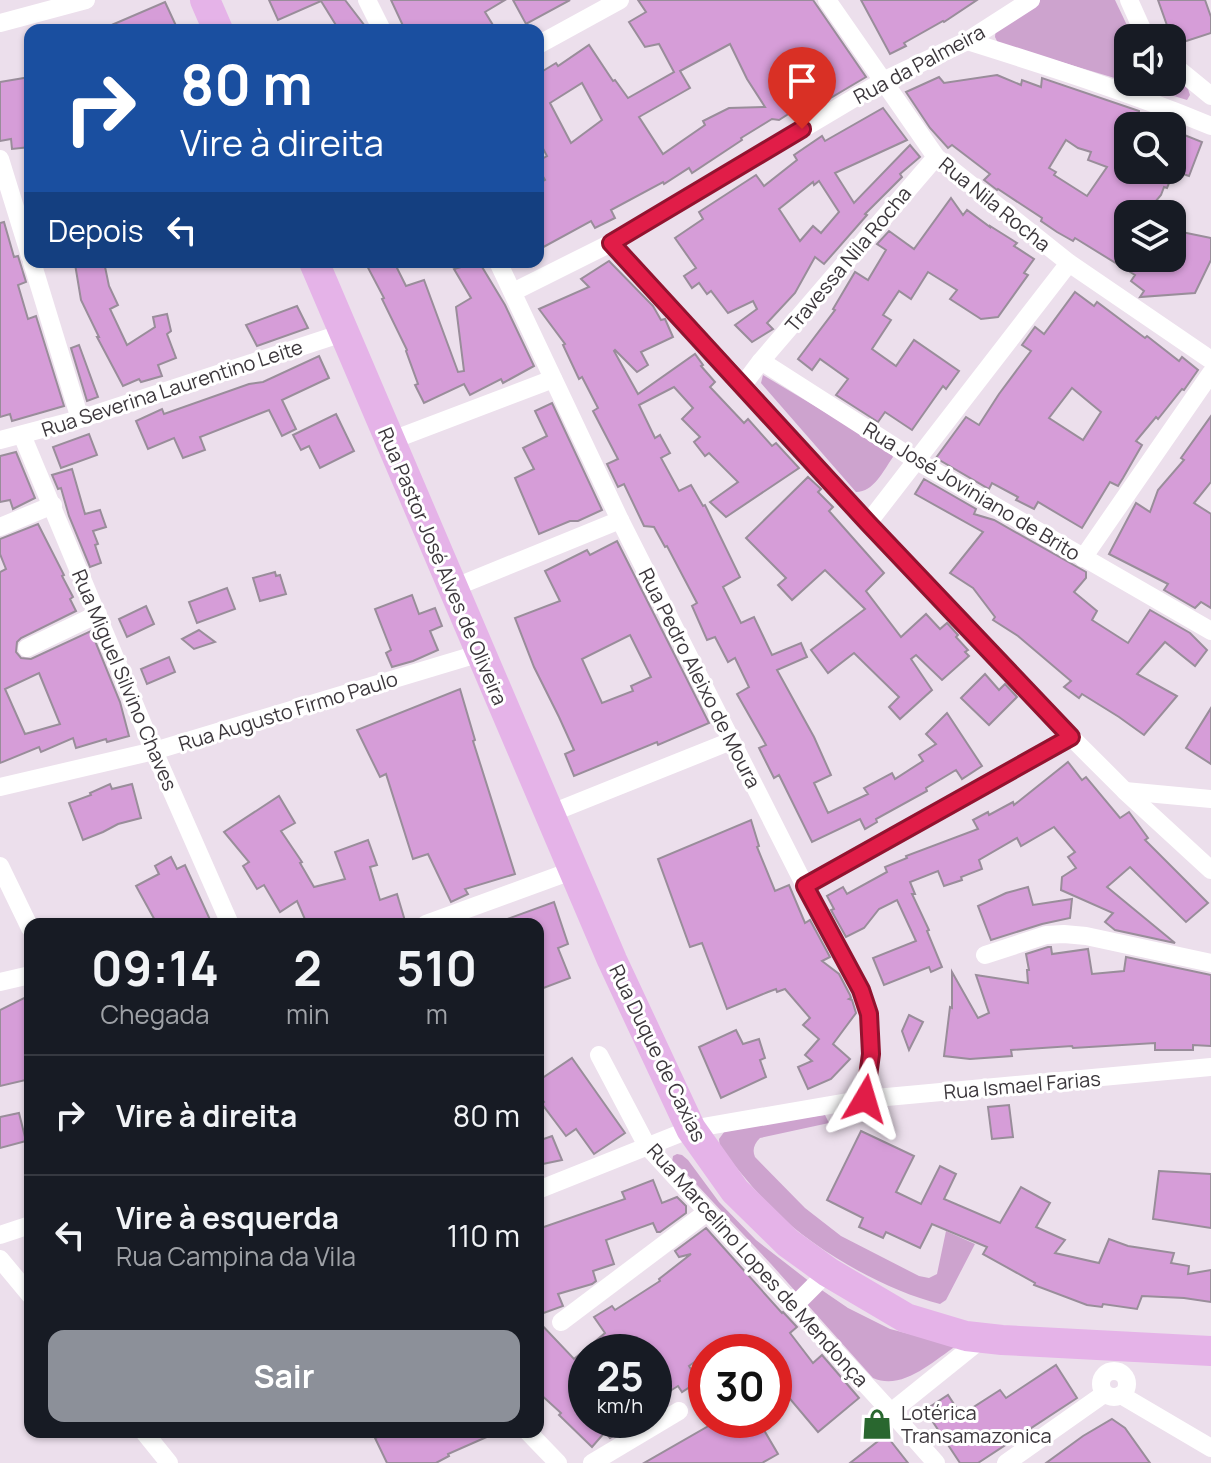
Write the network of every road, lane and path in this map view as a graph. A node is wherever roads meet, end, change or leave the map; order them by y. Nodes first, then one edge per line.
1 (86, 0) edge
2 (205, 0) edge
3 (367, 0) edge
4 (620, 0) edge
5 (827, 0) edge
6 (1031, 0) edge
7 (1129, 0) edge
8 (0, 23) edge
9 (215, 24) edge
10 (379, 24) edge
11 (1140, 24) edge
12 (967, 41) junction
13 (544, 42) edge
14 (1186, 75) edge
15 (883, 81) junction
16 (1211, 96) edge
17 (1211, 126) edge
18 (936, 157) junction
19 (0, 159) edge
20 (24, 237) edge
21 (611, 243) junction
22 (1069, 263) junction
23 (34, 268) edge
24 (316, 268) edge
25 (501, 268) edge
26 (513, 292) junction
27 (343, 333) junction
28 (1211, 360) edge
29 (761, 361) junction
30 (1211, 373) edge
31 (553, 379) junction
32 (743, 385) junction
33 (80, 419) junction
34 (22, 435) junction
35 (0, 440) edge
36 (390, 441) junction
37 (917, 461) junction
38 (53, 505) junction
39 (620, 520) junction
40 (868, 523) junction
41 (0, 527) edge
42 (1083, 558) junction
43 (453, 588) junction
44 (98, 614) junction
45 (1211, 631) edge
46 (27, 648) dead end
47 (481, 653) junction
48 (1071, 737) junction
49 (731, 741) junction
50 (154, 751) junction
51 (0, 787) edge
52 (1125, 791) junction
53 (1211, 799) edge
54 (549, 814) junction
55 (0, 866) edge
56 (574, 870) junction
57 (1211, 870) edge
58 (805, 886) junction
59 (25, 918) edge
60 (227, 918) edge
61 (442, 918) edge
62 (985, 955) dead end
63 (1211, 963) edge
64 (24, 976) edge
65 (0, 982) edge
66 (599, 1055) dead end
67 (1211, 1067) edge
68 (865, 1099) junction
69 (691, 1129) junction
70 (647, 1146) junction
71 (544, 1188) edge
72 (707, 1212) junction
73 (24, 1227) edge
74 (0, 1235) edge
75 (0, 1259) edge
76 (828, 1272) junction
77 (24, 1288) edge
78 (794, 1306) junction
79 (561, 1322) dead end
80 (983, 1338) junction
81 (1211, 1351) edge
82 (1122, 1359) junction
83 (1112, 1394) junction
84 (679, 1411) dead end
85 (891, 1412) junction
86 (149, 1438) edge
87 (534, 1438) edge
88 (1211, 1448) edge
89 (169, 1463) edge
90 (558, 1463) edge
91 (592, 1463) edge
92 (936, 1463) edge
93 (1006, 1463) edge

1 - 8 street
2 - 9 main road
3 - 10 street
4 - 13 street
5 - 15 street, Rua Nila Rocha
6 - 12 street, Rua da Palmeira
7 - 11 street
12 - 15 street, Rua da Palmeira
12 - 17 street
14 - 16 street
15 - 18 street, Rua Nila Rocha
15 - 21 street, Rua da Palmeira
18 - 22 street, Rua Nila Rocha
18 - 29 street, Travessa Nila Rocha
19 - 20 street
21 - 26 street, Rua da Palmeira
21 - 32 street
22 - 28 street, Rua Nila Rocha
22 - 37 street
23 - 33 street
24 - 27 main road, Rua Pastor José Alves de Oliveira
25 - 26 street, Rua Pedro Aleixo de Moura
26 - 31 street, Rua Pedro Aleixo de Moura
27 - 33 street, Rua Severina Laurentino Leite
27 - 36 main road, Rua Pastor José Alves de Oliveira
29 - 32 street
29 - 37 street, Rua José Joviniano de Brito
30 - 42 street
31 - 36 street
31 - 39 street, Rua Pedro Aleixo de Moura
32 - 40 street
33 - 34 street, Rua Severina Laurentino Leite
34 - 35 street, Rua Severina Laurentino Leite
34 - 38 street, Rua Miguel Silvino Chaves
36 - 43 main road, Rua Pastor José Alves de Oliveira
37 - 40 street
37 - 42 street, Rua José Joviniano de Brito
38 - 41 street
38 - 44 street, Rua Miguel Silvino Chaves
39 - 43 street
39 - 49 street, Rua Pedro Aleixo de Moura
40 - 48 street
42 - 45 street, Rua José Joviniano de Brito
43 - 47 main road, Rua Pastor José Alves de Oliveira
44 - 46 street
44 - 50 street, Rua Miguel Silvino Chaves
47 - 50 street, Rua Augusto Firmo Paulo
47 - 54 main road, Rua Pastor José Alves de Oliveira
48 - 52 street
48 - 58 street
49 - 54 street
49 - 58 street, Rua Pedro Aleixo de Moura
50 - 51 street, Rua Augusto Firmo Paulo
50 - 60 street, Rua Miguel Silvino Chaves
52 - 53 street
52 - 57 street
54 - 56 main road, Rua Pastor José Alves de Oliveira
55 - 59 street
56 - 61 street
56 - 69 main road, Rua Duque de Caxias
58 - 68 street, Rua Pedro Aleixo de Moura
62 - 63 street
64 - 65 street
66 - 70 street, Rua Marcelino Lopes de Mendonça
67 - 68 street, Rua Ismael Farias
68 - 69 street, Rua Ismael Farias
69 - 70 street, Rua Ismael Farias
69 - 76 main road, Rua Duque de Caxias
70 - 71 street, Rua Ismael Farias
70 - 72 street, Rua Marcelino Lopes de Mendonça
72 - 78 street, Rua Marcelino Lopes de Mendonça
72 - 79 street
73 - 74 street
75 - 77 street
76 - 78 street
76 - 80 main road, Rua Duque de Caxias
78 - 85 street, Rua Marcelino Lopes de Mendonça
80 - 82 main road, Rua Duque de Caxias
80 - 85 street
81 - 82 main road, Rua Duque de Caxias
82 - 83 street
83 - 88 street
83 - 93 street
84 - 91 street
85 - 92 street, Rua Marcelino Lopes de Mendonça
86 - 89 street
87 - 90 street

